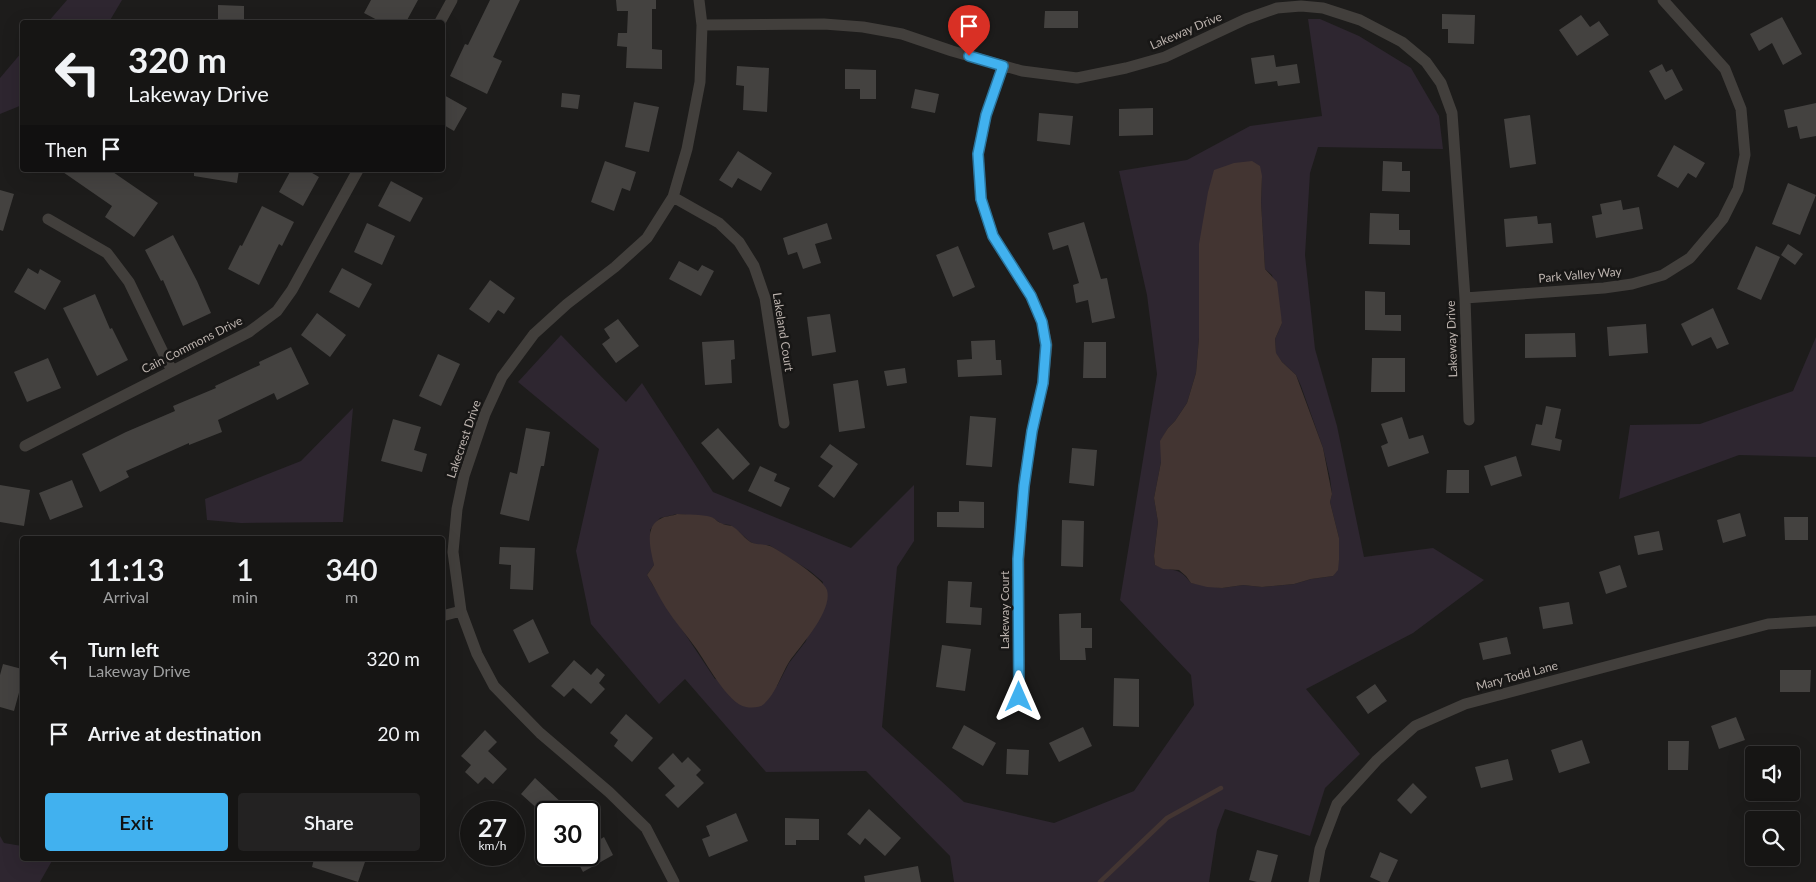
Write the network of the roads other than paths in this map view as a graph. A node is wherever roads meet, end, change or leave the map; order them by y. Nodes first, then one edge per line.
1 (452, 0) edge
2 (699, 0) edge
3 (1662, 0) edge
4 (441, 20) edge
5 (702, 25) junction
6 (1003, 66) junction
7 (357, 172) edge
8 (673, 197) junction
9 (48, 218) dead end
10 (1465, 298) junction
11 (172, 371) junction
12 (1469, 420) dead end
13 (784, 423) dead end
14 (25, 446) dead end
15 (461, 611) junction
16 (445, 615) edge
17 (1816, 621) edge
18 (1019, 697) dead end
19 (674, 882) edge
20 (1314, 882) edge

1 - 4 street
2 - 5 street, Lakecrest Drive
3 - 10 street, Park Valley Way
5 - 6 street, Lakeway Drive
5 - 8 street, Lakecrest Drive
6 - 10 street, Lakeway Drive
6 - 18 street, Lakeway Court
7 - 11 street, Cain Commons Drive
8 - 13 street, Lakeland Court
8 - 15 street, Lakecrest Drive
9 - 11 street
10 - 12 street, Lakeway Drive
11 - 14 street, Cain Commons Drive
15 - 16 street
15 - 19 street, Lakecrest Drive
17 - 20 street, Mary Todd Lane

